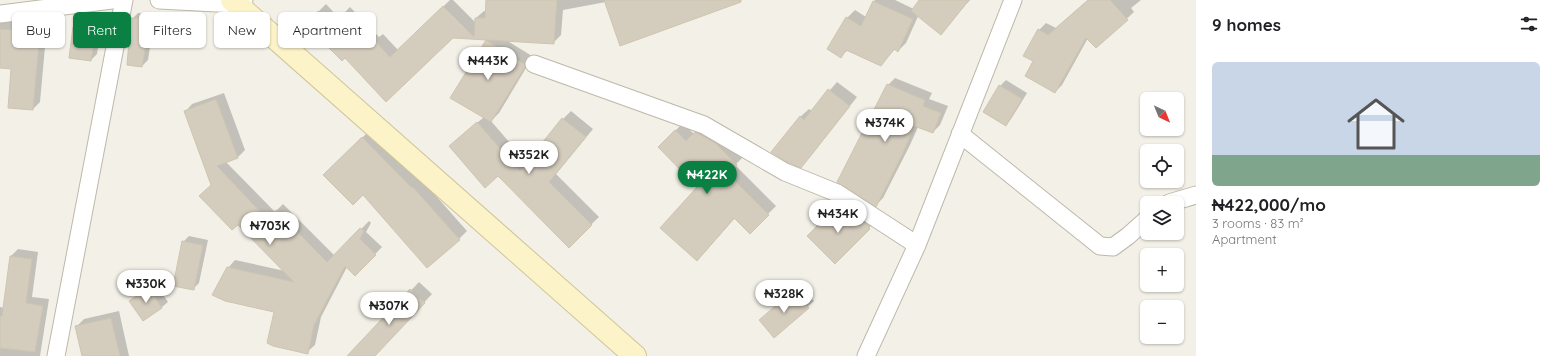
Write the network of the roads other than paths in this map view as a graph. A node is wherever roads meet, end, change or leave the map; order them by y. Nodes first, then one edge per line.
1 (112, 0) edge
2 (124, 0) edge
3 (159, 0) edge
4 (1013, 0) edge
5 (238, 1) edge
6 (0, 14) edge
7 (534, 64) dead end
8 (960, 134) junction
9 (1196, 196) edge
10 (1184, 199) edge
11 (1140, 225) edge
12 (917, 245) junction
13 (56, 356) edge
14 (635, 356) edge
15 (866, 356) edge

1 - 6 street
2 - 13 street
3 - 5 street
4 - 8 street
5 - 14 main road
7 - 12 street
8 - 11 street
8 - 12 street
9 - 10 street
12 - 15 street

